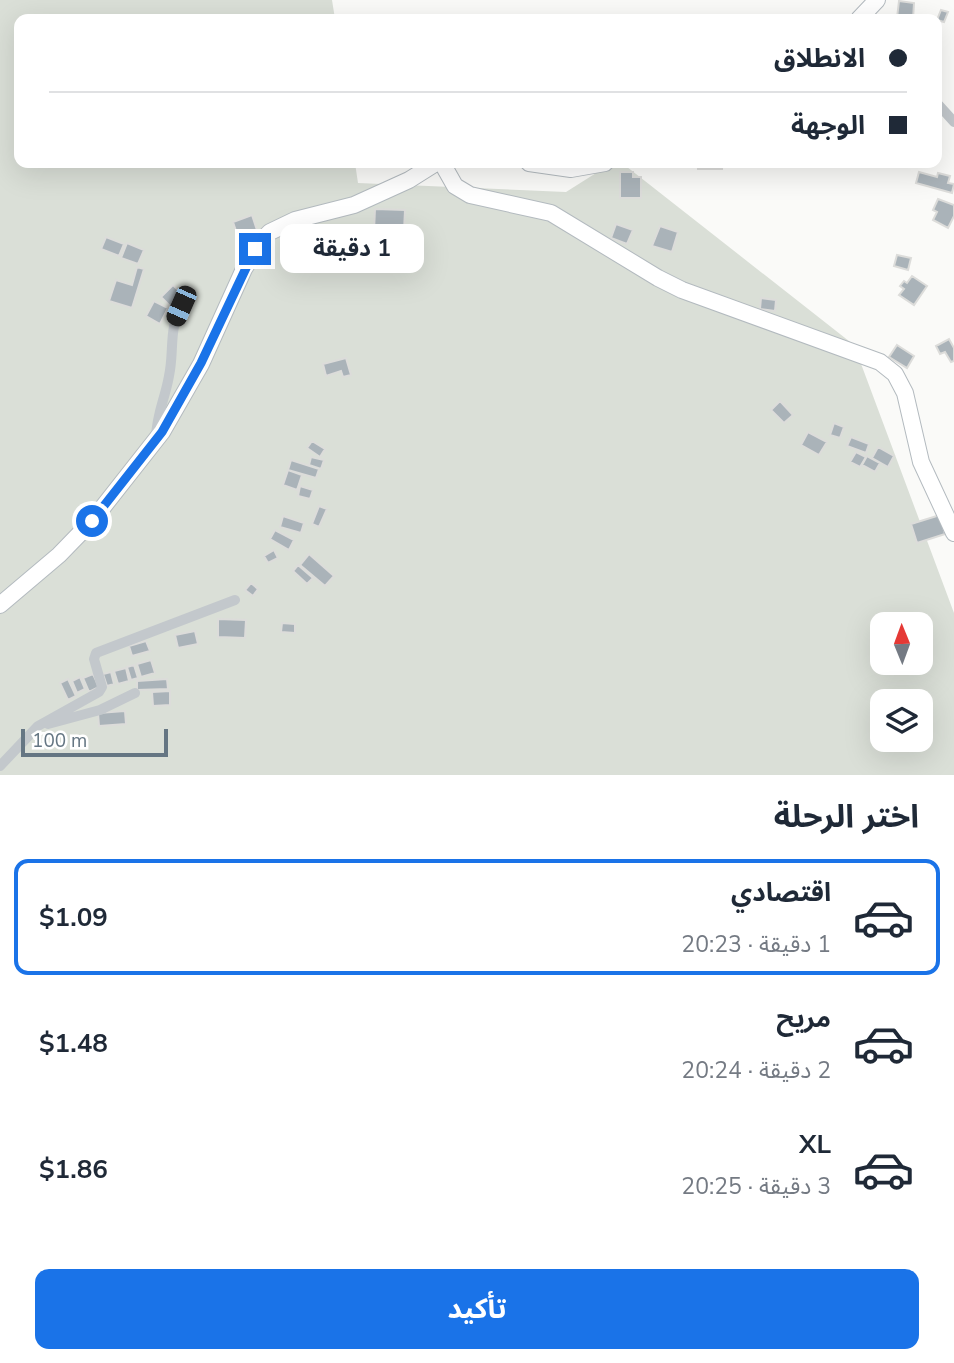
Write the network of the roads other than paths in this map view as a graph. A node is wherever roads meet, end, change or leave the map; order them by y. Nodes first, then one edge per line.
1 (942, 109) edge
2 (954, 122) edge
3 (428, 168) edge
4 (445, 168) edge
5 (185, 300) dead end
6 (156, 439) junction
7 (954, 533) edge
8 (235, 600) dead end
9 (0, 605) edge
10 (135, 693) dead end
11 (38, 726) junction
12 (0, 766) edge

1 - 2 street
3 - 6 main road
4 - 7 main road
5 - 6 street
6 - 9 main road
8 - 11 street
10 - 11 street
11 - 12 street

